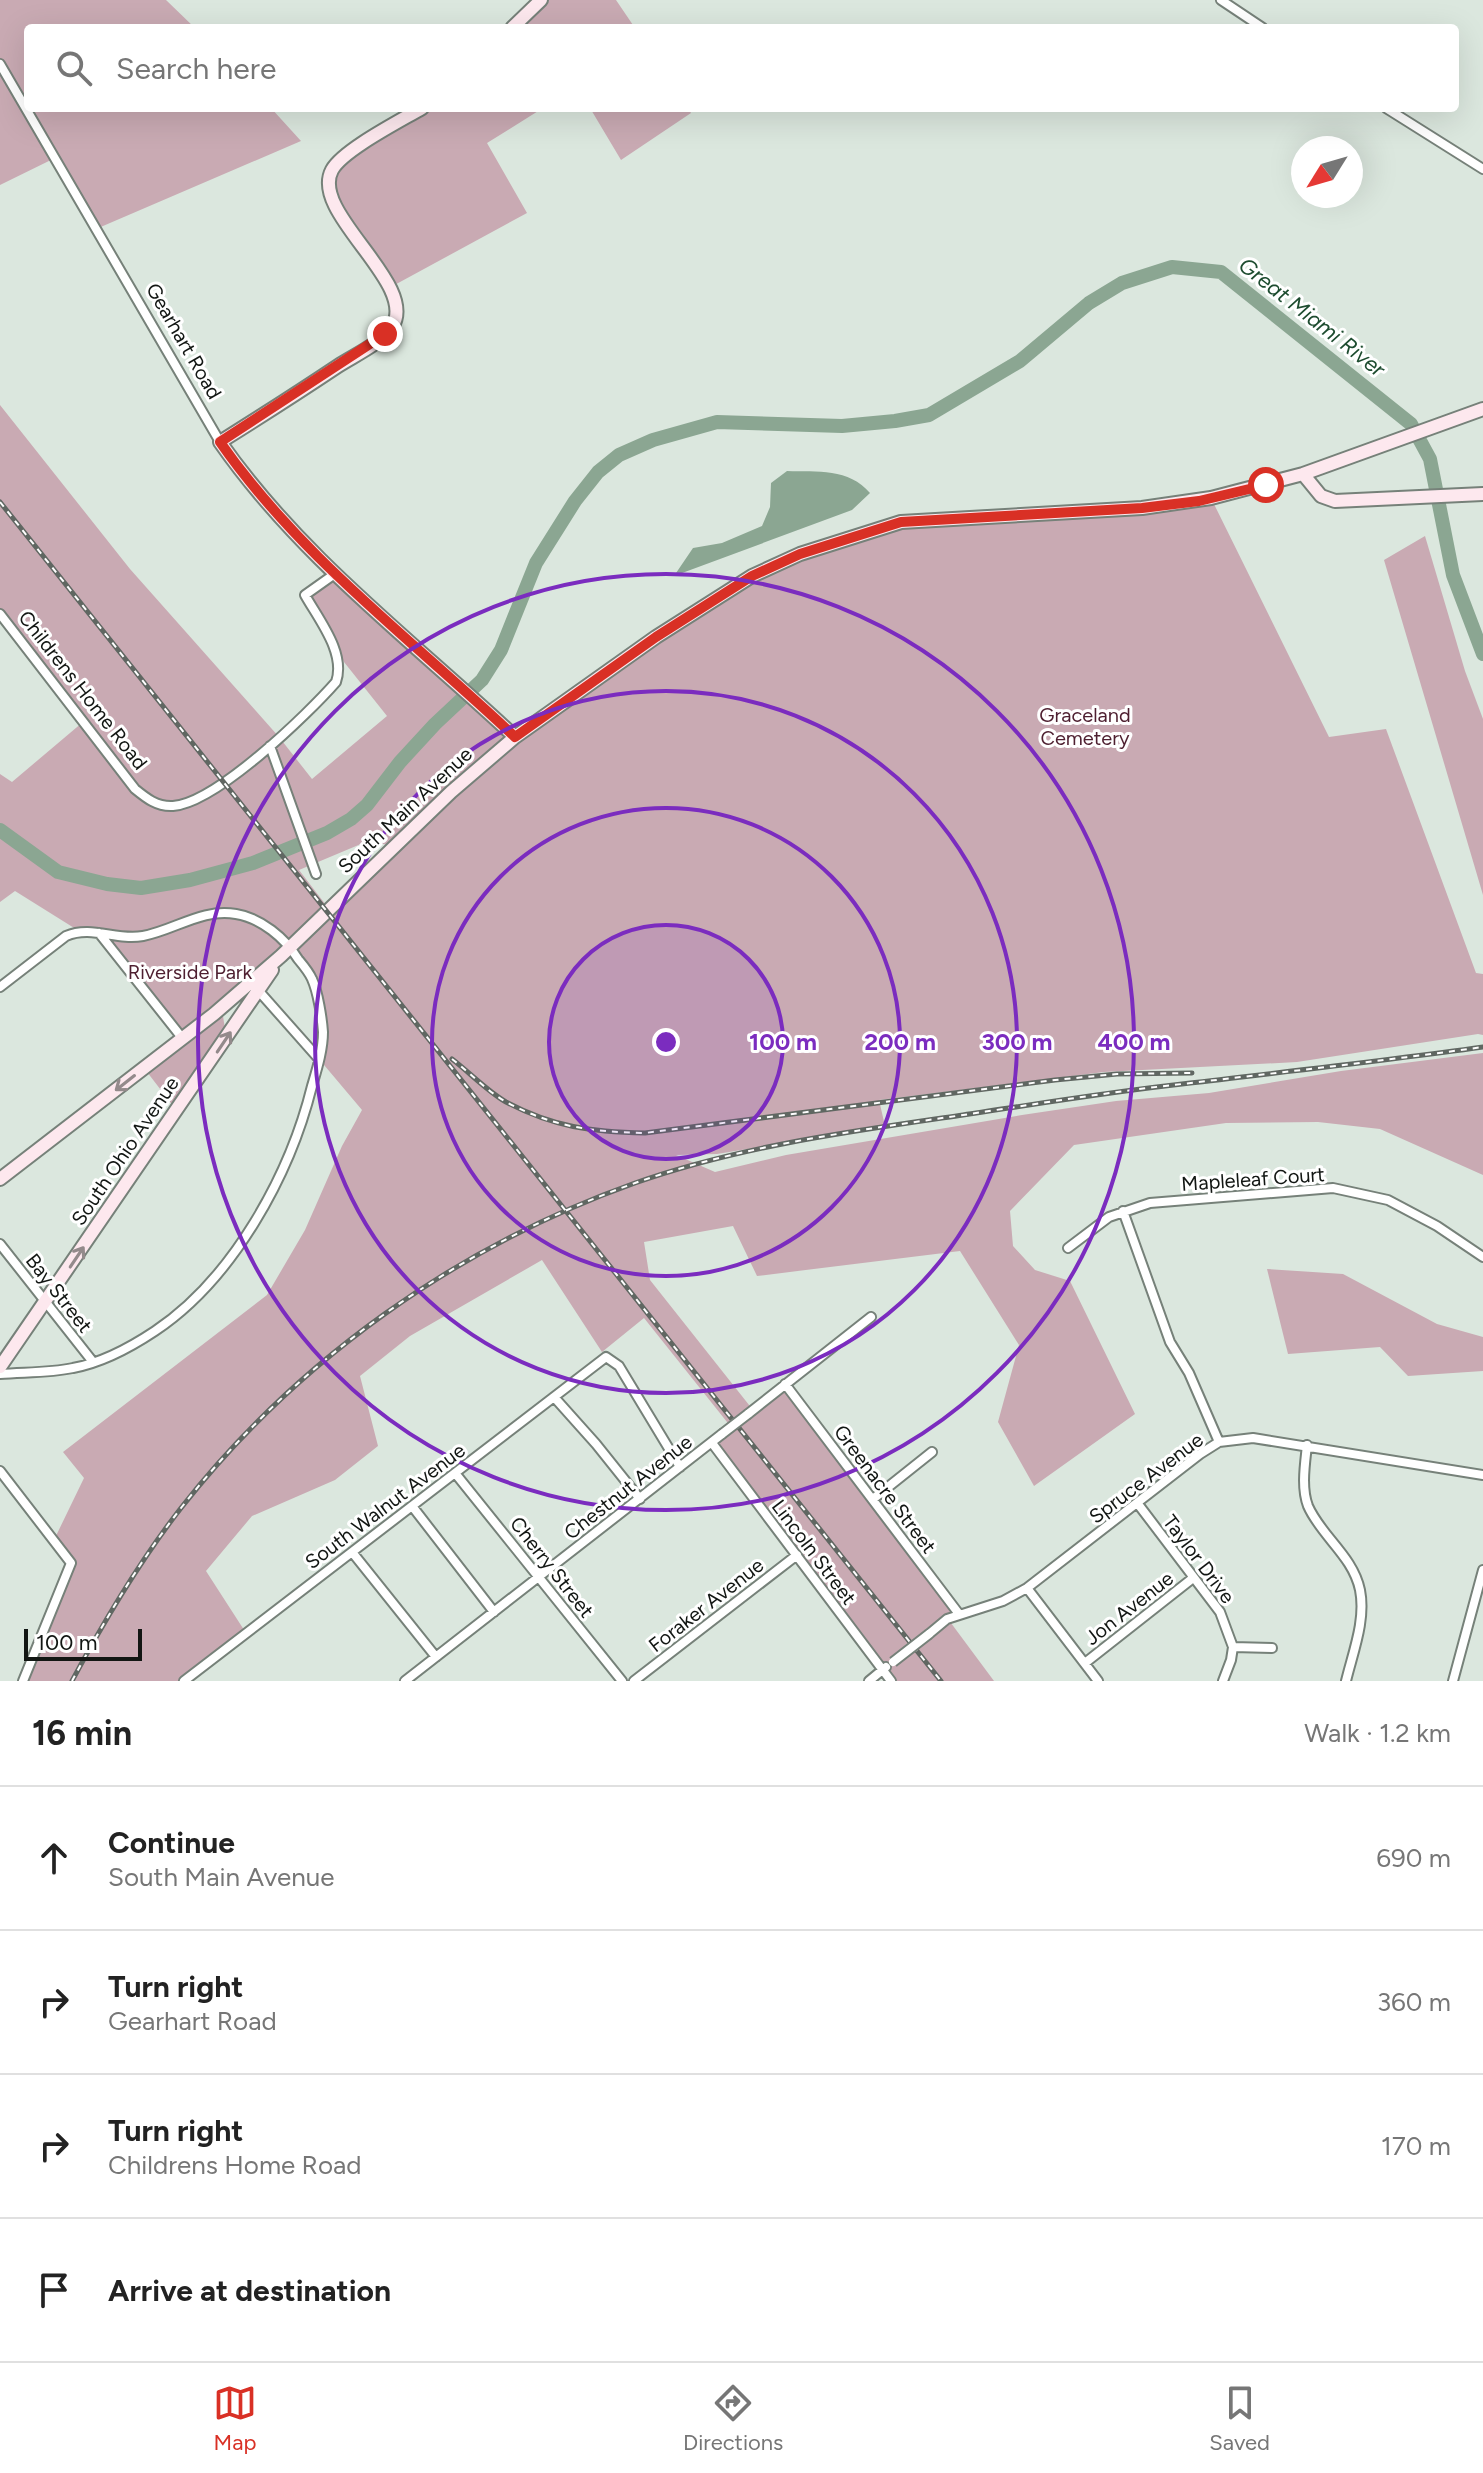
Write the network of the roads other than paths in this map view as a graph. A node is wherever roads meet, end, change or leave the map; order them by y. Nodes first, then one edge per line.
1 (541, 0) edge
2 (1221, 0) edge
3 (516, 24) edge
4 (1257, 24) edge
5 (0, 64) edge
6 (24, 105) edge
7 (28, 112) edge
8 (416, 112) edge
9 (1392, 112) edge
10 (1483, 169) edge
11 (1483, 409) edge
12 (220, 442) junction
13 (1303, 474) junction
14 (1482, 498) edge
15 (336, 573) junction
16 (0, 614) edge
17 (515, 737) junction
18 (270, 746) junction
19 (316, 874) dead end
20 (98, 932) junction
21 (286, 952) junction
22 (255, 986) junction
23 (0, 987) edge
24 (183, 1039) junction
25 (319, 1059) junction
26 (0, 1179) edge
27 (1123, 1211) junction
28 (0, 1244) edge
29 (1068, 1248) dead end
30 (1483, 1257) edge
31 (46, 1303) junction
32 (871, 1317) dead end
33 (93, 1362) junction
34 (0, 1367) edge
35 (0, 1374) edge
36 (785, 1384) junction
37 (554, 1397) junction
38 (1219, 1442) junction
39 (712, 1443) junction
40 (1307, 1445) junction
41 (932, 1452) dead end
42 (680, 1467) junction
43 (0, 1471) edge
44 (455, 1473) junction
45 (1483, 1475) edge
46 (640, 1499) junction
47 (873, 1499) junction
48 (1138, 1504) junction
49 (412, 1506) junction
50 (352, 1552) junction
51 (797, 1555) junction
52 (1483, 1570) edge
53 (538, 1577) junction
54 (1193, 1578) junction
55 (1027, 1588) junction
56 (1480, 1590) edge
57 (494, 1612) junction
58 (959, 1614) junction
59 (1233, 1647) junction
60 (1272, 1648) dead end
61 (436, 1657) junction
62 (1085, 1663) junction
63 (883, 1670) junction
64 (23, 1681) edge
65 (184, 1681) edge
66 (405, 1681) edge
67 (622, 1681) edge
68 (634, 1681) edge
69 (869, 1681) edge
70 (891, 1681) edge
71 (1098, 1681) edge
72 (1223, 1681) edge
73 (1346, 1681) edge
74 (1453, 1681) edge

1 - 3 main road
2 - 4 street
5 - 6 street, Gearhart Road
7 - 12 street, Gearhart Road
8 - 12 main road
9 - 10 street
11 - 13 main road, South Main Avenue
12 - 15 main road, Gearhart Road
13 - 14 main road
13 - 17 main road, South Main Avenue
15 - 17 main road, Gearhart Road
15 - 18 street, Childrens Home Road
16 - 18 street, Childrens Home Road
17 - 21 main road, South Main Avenue
18 - 19 street
20 - 21 street
20 - 23 street
20 - 24 street
21 - 22 main road, South Main Avenue
21 - 25 street
22 - 24 main road, South Main Avenue
22 - 25 street
31 -> 22 main road, South Ohio Avenue
24 -> 26 main road, South Main Avenue
25 - 33 street
27 - 29 street, Mapleleaf Court
27 - 30 street, Mapleleaf Court
27 - 38 street
28 - 31 street, Bay Street
31 - 33 street, Bay Street
31 - 34 main road, South Ohio Avenue
32 - 36 street, Chestnut Avenue
33 - 35 street
36 - 39 street, Chestnut Avenue, bridge
36 - 47 street, Greenacre Street
37 - 42 street, South Walnut Avenue
37 - 44 street, South Walnut Avenue
37 - 46 street
38 - 40 street, Spruce Avenue
38 - 48 street, Spruce Avenue
39 - 42 street, Chestnut Avenue
39 - 51 street, Lincoln Street
40 - 45 street, Spruce Avenue
40 - 73 street
41 - 47 street
42 - 46 street, Chestnut Avenue
43 - 64 street
44 - 49 street, South Walnut Avenue
44 - 53 street, Cherry Street
46 - 53 street, Chestnut Avenue
47 - 58 street, Greenacre Street
48 - 54 street, Taylor Drive
48 - 55 street, Spruce Avenue
49 - 50 street, South Walnut Avenue
49 - 57 street
50 - 61 street
50 - 65 street, South Walnut Avenue
51 - 63 street, Lincoln Street
51 - 68 street, Foraker Avenue
52 - 56 street
53 - 57 street, Chestnut Avenue
53 - 67 street, Cherry Street
54 - 59 street, Taylor Drive
54 - 62 street, Jon Avenue
55 - 58 street, Spruce Avenue
55 - 62 street
56 - 74 street
57 - 61 street, Chestnut Avenue
58 - 63 street, Spruce Avenue, bridge
59 - 60 street
59 - 72 street
61 - 66 street, Chestnut Avenue
62 - 71 street
63 - 69 street, Spruce Avenue
63 - 70 street, Lincoln Street

